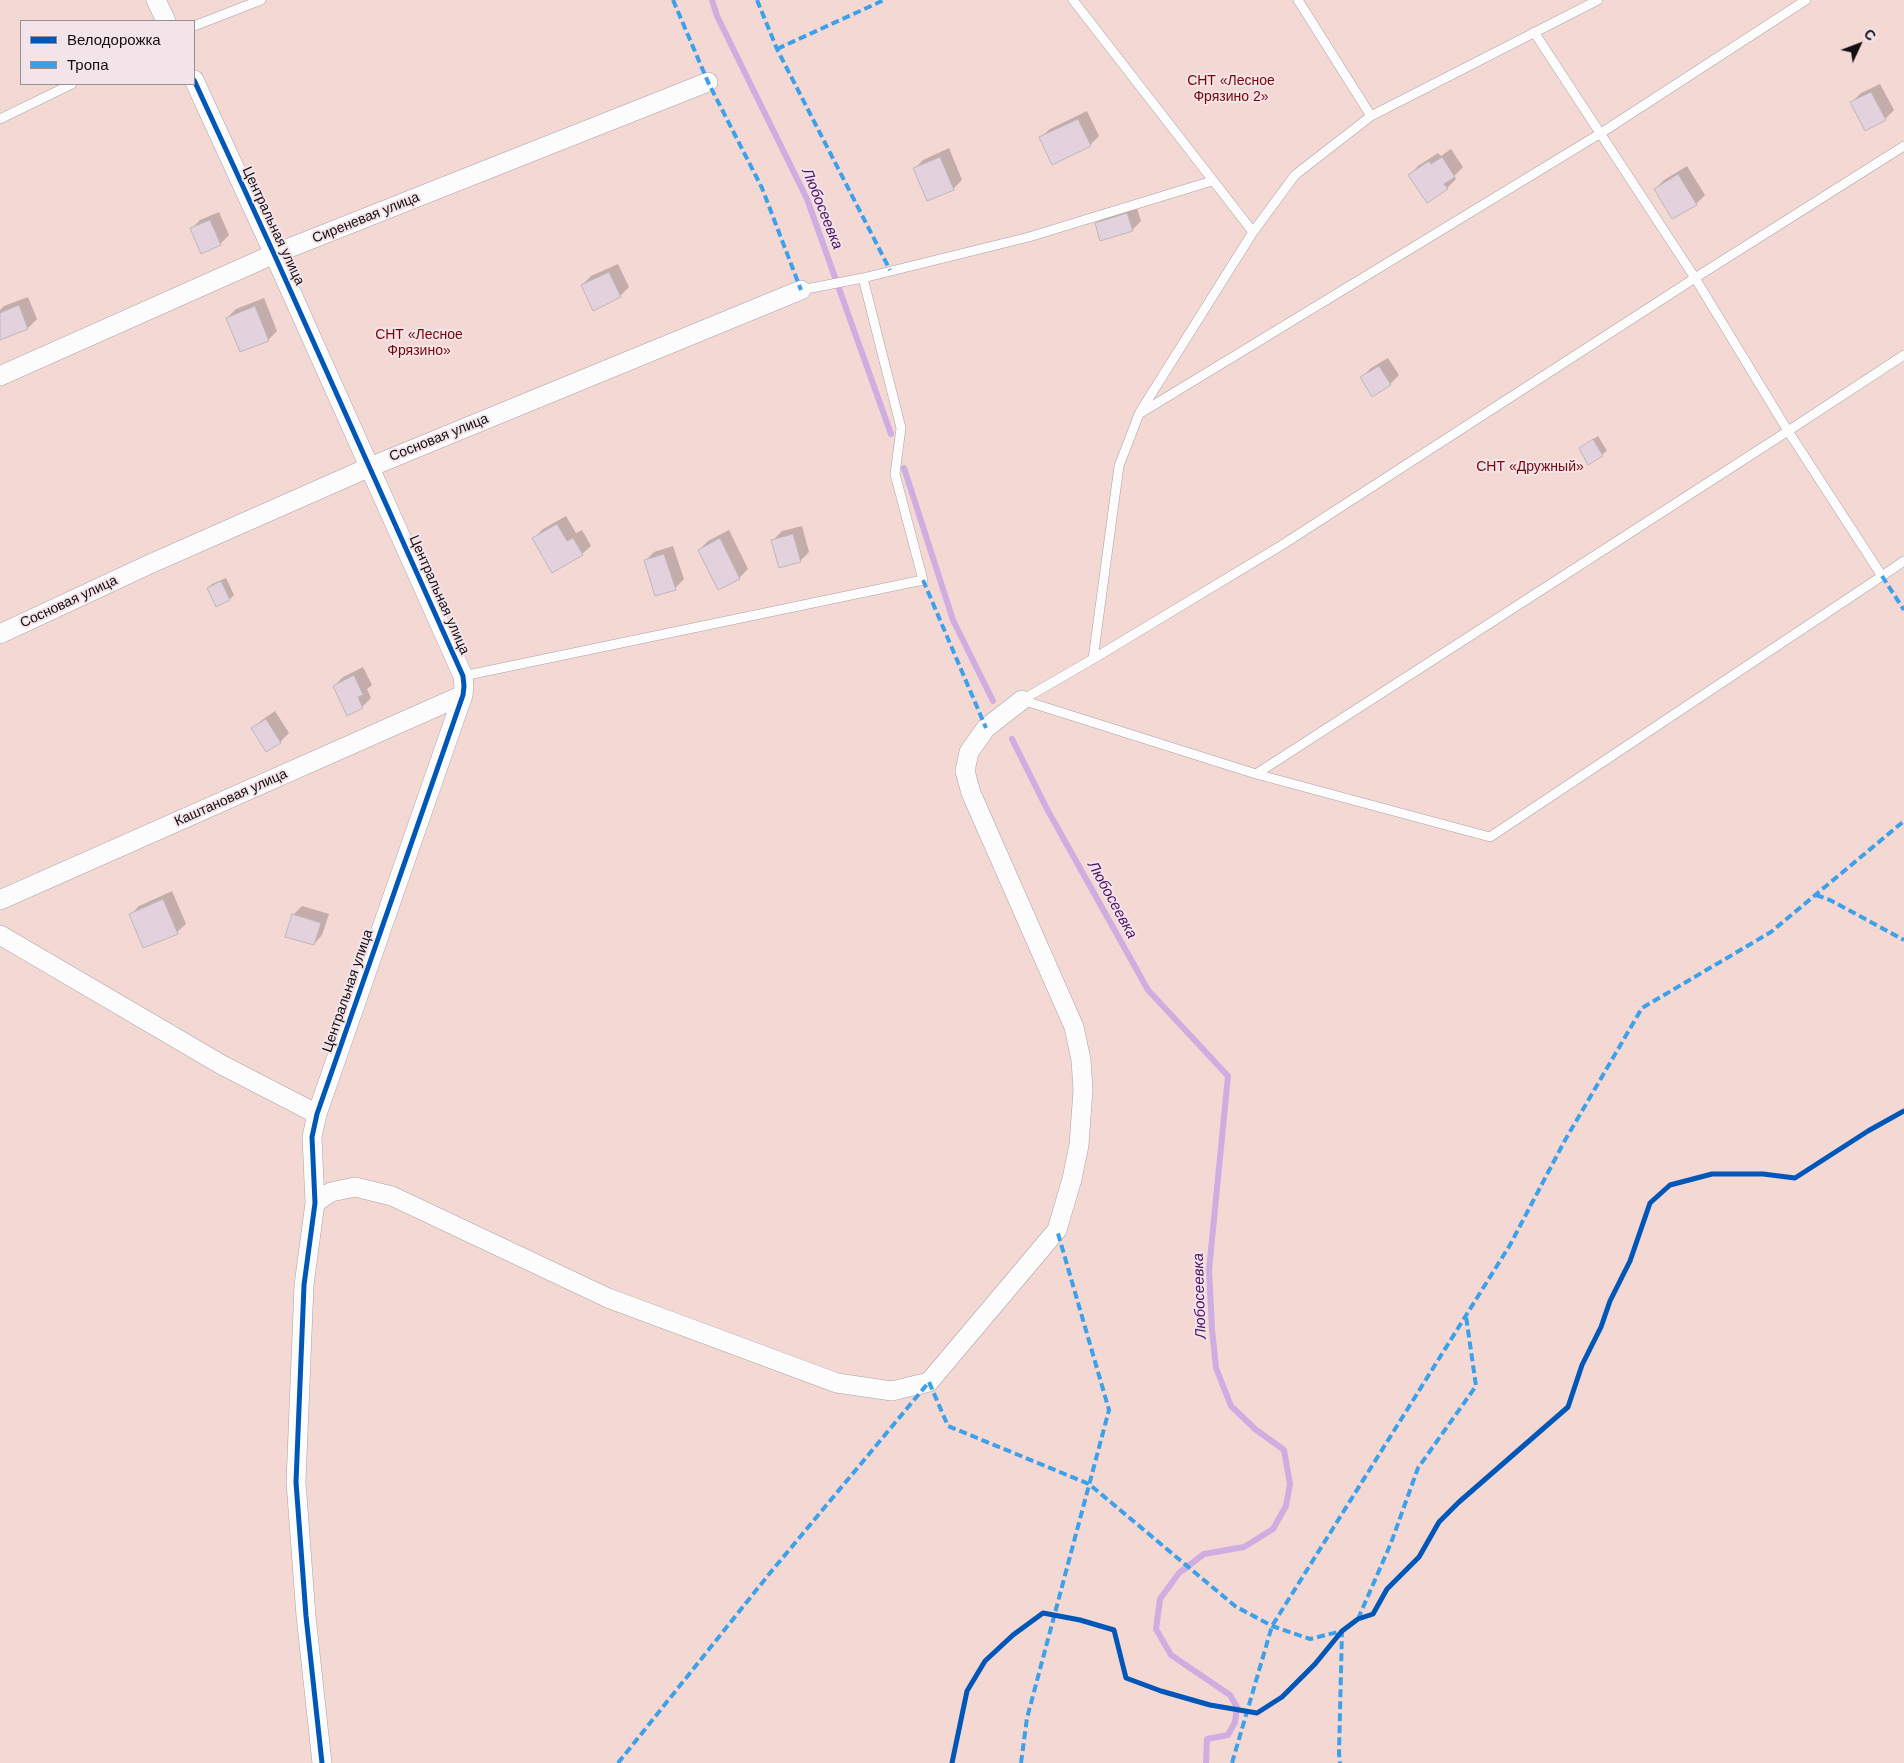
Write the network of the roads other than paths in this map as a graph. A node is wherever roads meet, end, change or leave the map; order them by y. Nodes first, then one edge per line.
1 (156, 0) edge
2 (261, 0) edge
3 (1073, 0) edge
4 (1298, 0) edge
5 (1598, 0) edge
6 (1806, 0) edge
7 (166, 20) edge
8 (195, 26) edge
9 (1534, 32) junction
10 (195, 82) edge
11 (708, 82) dead end
12 (70, 85) edge
13 (1371, 116) junction
14 (0, 119) edge
15 (1601, 133) junction
16 (1904, 146) edge
17 (1212, 181) junction
18 (1253, 232) junction
19 (274, 254) junction
20 (863, 278) junction
21 (1695, 278) junction
22 (801, 290) joint
23 (1904, 355) edge
24 (0, 376) edge
25 (1139, 414) junction
26 (1788, 431) junction
27 (370, 467) junction
28 (1904, 561) edge
29 (1882, 576) junction
30 (0, 634) edge
31 (1093, 659) junction
32 (463, 676) junction
33 (463, 696) junction
34 (1022, 700) junction
35 (1256, 774) junction
36 (0, 900) edge
37 (0, 934) edge
38 (317, 1114) junction
39 (315, 1203) junction
40 (322, 1763) edge

1 - 7 street
2 - 8 lane
3 - 17 lane
4 - 13 lane
5 - 9 lane
6 - 15 lane
9 - 13 lane
9 - 15 lane
10 - 19 street, Центральная улица
11 - 19 street, Сиреневая улица
12 - 14 lane
13 - 18 lane
15 - 21 lane
15 - 25 lane
16 - 21 lane
17 - 18 lane
17 - 20 lane
18 - 25 lane
19 - 24 street, Сиреневая улица
19 - 27 street, Центральная улица
20 - 22 lane
20 - 32 lane
21 - 26 lane
21 - 31 lane
22 - 27 street, Сосновая улица
23 - 26 lane
25 - 31 lane
26 - 29 lane
26 - 35 lane
27 - 30 street, Сосновая улица
27 - 32 street, Центральная улица
28 - 29 lane
29 - 35 lane
31 - 34 lane
32 - 33 street, Центральная улица
33 - 36 street, Каштановая улица
33 - 38 street, Центральная улица
34 - 35 lane
34 - 39 street
37 - 38 street
38 - 39 street, Центральная улица
39 - 40 street, Центральная улица

